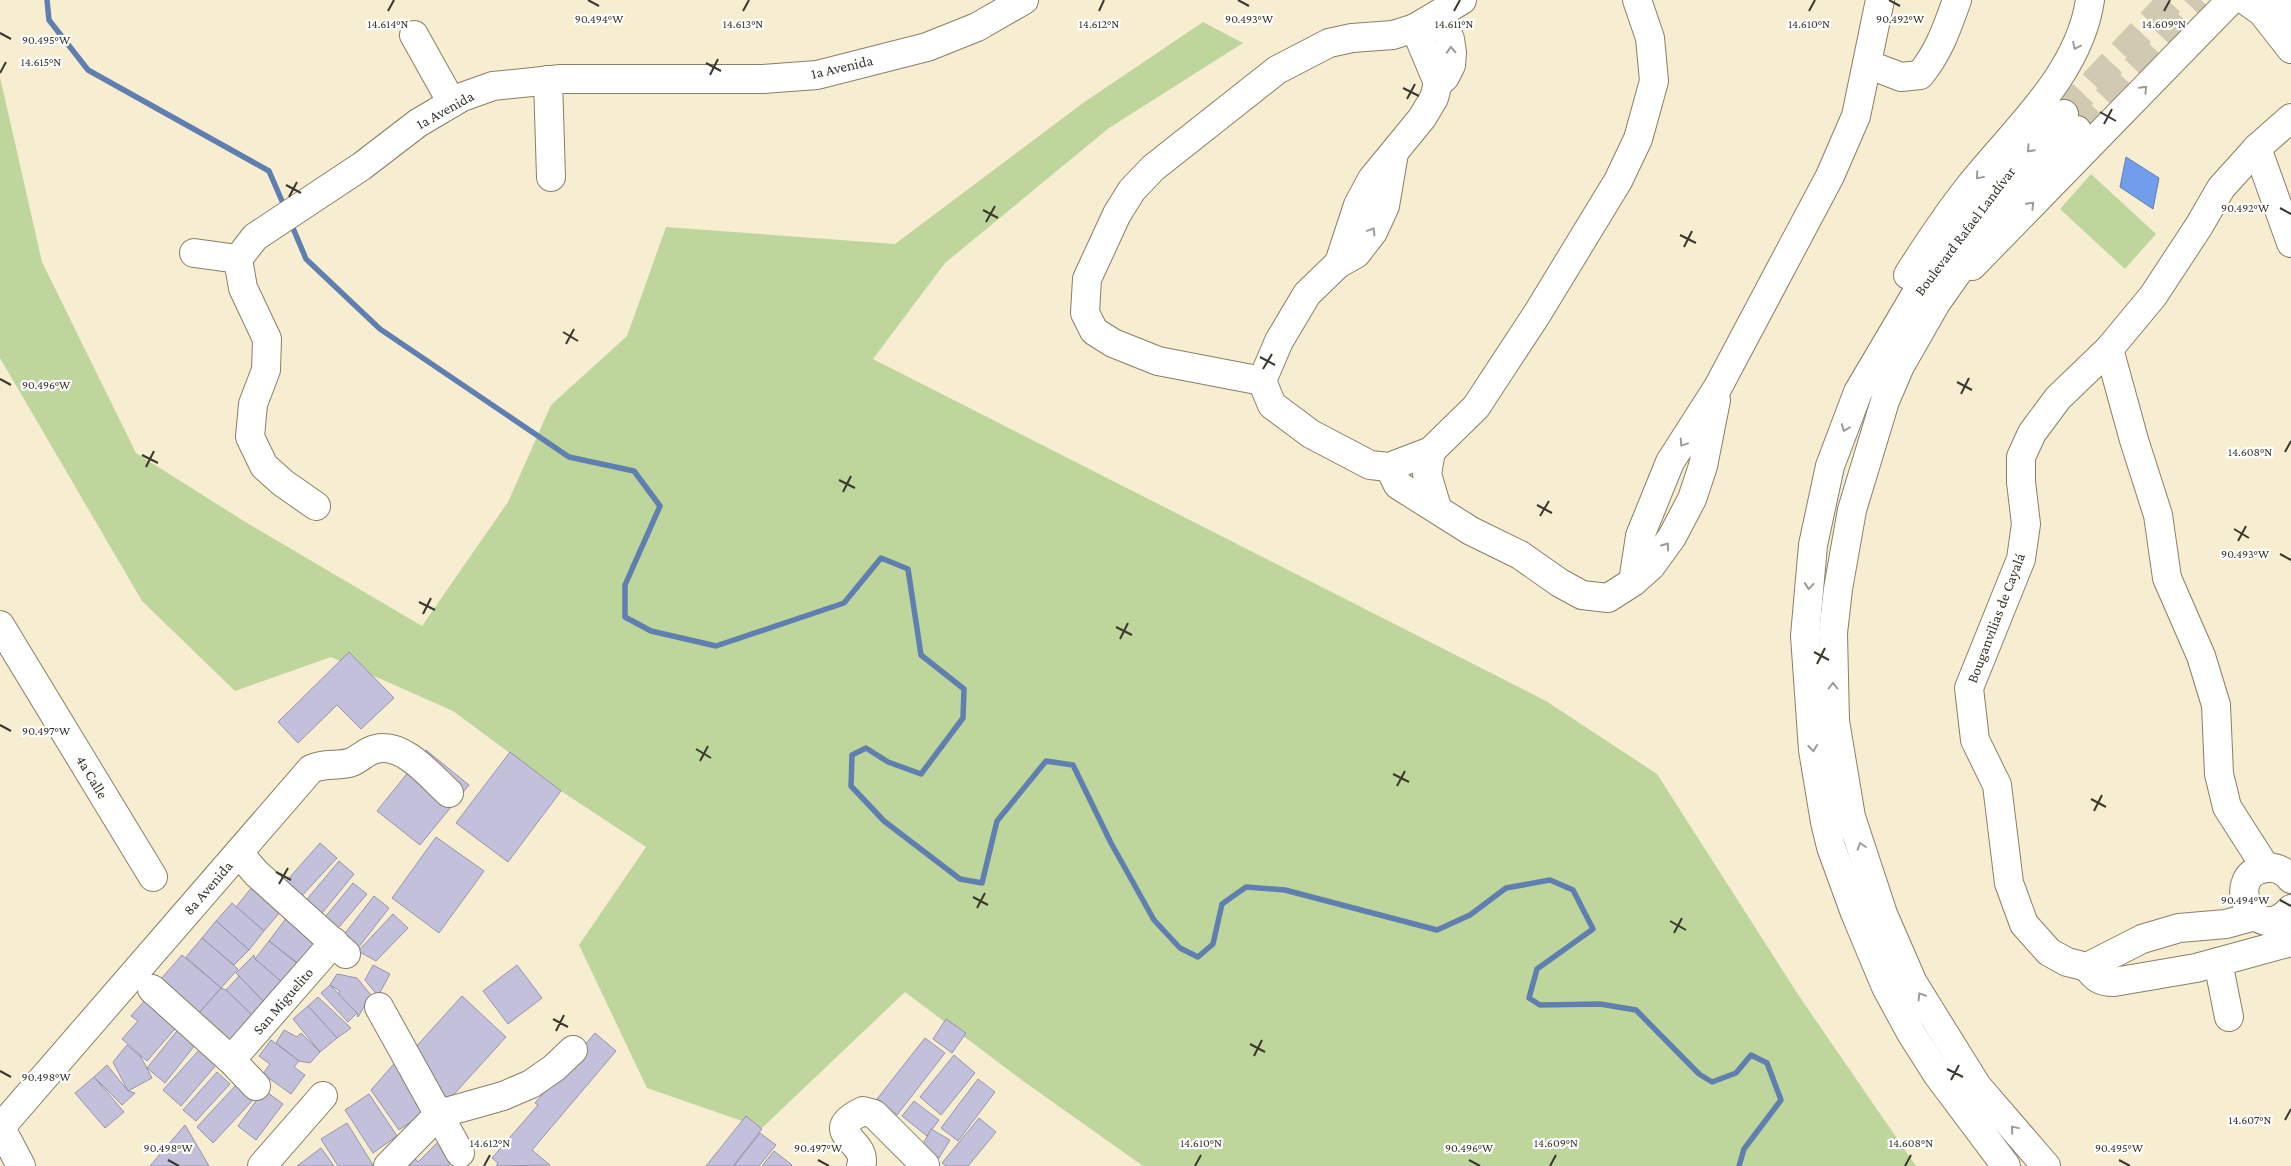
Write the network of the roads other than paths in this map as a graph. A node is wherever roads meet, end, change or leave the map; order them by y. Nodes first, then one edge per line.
1 (1024, 0) edge
2 (1462, 0) edge
3 (1638, 0) edge
4 (1859, 0) edge
5 (1880, 0) edge
6 (1956, 0) edge
7 (2090, 0) edge
8 (2231, 0) edge
9 (2245, 0) edge
10 (2275, 0) edge
11 (2291, 16) edge
12 (1426, 22) junction
13 (414, 35) dead end
14 (2291, 48) edge
15 (1868, 56) junction
16 (548, 80) junction
17 (452, 103) junction
18 (2291, 118) edge
19 (2257, 148) junction
20 (552, 178) dead end
21 (2291, 243) edge
22 (194, 253) dead end
23 (238, 259) junction
24 (1936, 303) junction
25 (2109, 349) junction
26 (1262, 381) junction
27 (1858, 392) junction
28 (1431, 451) junction
29 (1389, 467) junction
30 (316, 506) dead end
31 (1437, 508) junction
32 (0, 625) edge
33 (449, 793) dead end
34 (239, 853) junction
35 (2266, 868) junction
36 (153, 877) dead end
37 (2291, 879) edge
38 (2291, 909) edge
39 (2255, 916) junction
40 (2291, 942) edge
41 (2218, 962) junction
42 (2087, 967) junction
43 (152, 989) dead end
44 (379, 1008) dead end
45 (2229, 1017) dead end
46 (572, 1050) dead end
47 (231, 1060) junction
48 (256, 1086) dead end
49 (323, 1096) dead end
50 (439, 1114) junction
51 (0, 1126) edge
52 (460, 1153) dead end
53 (925, 1165) edge
54 (21, 1166) edge
55 (262, 1166) edge
56 (388, 1166) edge
57 (861, 1166) edge
58 (2006, 1166) edge
59 (2046, 1166) edge

1 - 16 street, 1a Avenida
2 - 12 street
3 - 28 street
4 - 15 street
5 - 15 street
6 - 15 street
7 -> 27 street
24 -> 8 street, Boulevard Rafael Landívar
9 - 14 street
10 - 11 street
12 - 26 street
12 - 26 street
13 - 17 street
15 - 31 street
16 - 17 street, 1a Avenida
16 - 20 street
17 - 23 street, 1a Avenida
18 - 19 street, Bouganvilias de Cayalá
19 - 21 street
19 - 25 street, Bouganvilias de Cayalá
22 - 23 street
23 - 30 street
24 -> 27 street, Boulevard Rafael Landívar
59 -> 24 street, Boulevard Rafael Landívar
25 - 35 street
25 - 42 street, Bouganvilias de Cayalá
26 - 29 street
27 -> 58 street, Boulevard Rafael Landívar
28 - 29 street
28 - 31 street
29 - 31 street
32 - 36 street, 4a Calle
33 - 34 street, 8a Avenida
34 - 47 street, San Miguelito
34 - 51 street, 8a Avenida
35 - 37 street
35 - 39 street
38 - 39 street
39 - 42 street
40 - 41 street
41 - 42 street
41 - 45 street
43 - 47 street
44 - 50 street
46 - 50 street
47 - 48 street
49 - 55 street
50 - 52 street
50 - 56 street
51 - 54 street
53 - 57 street

